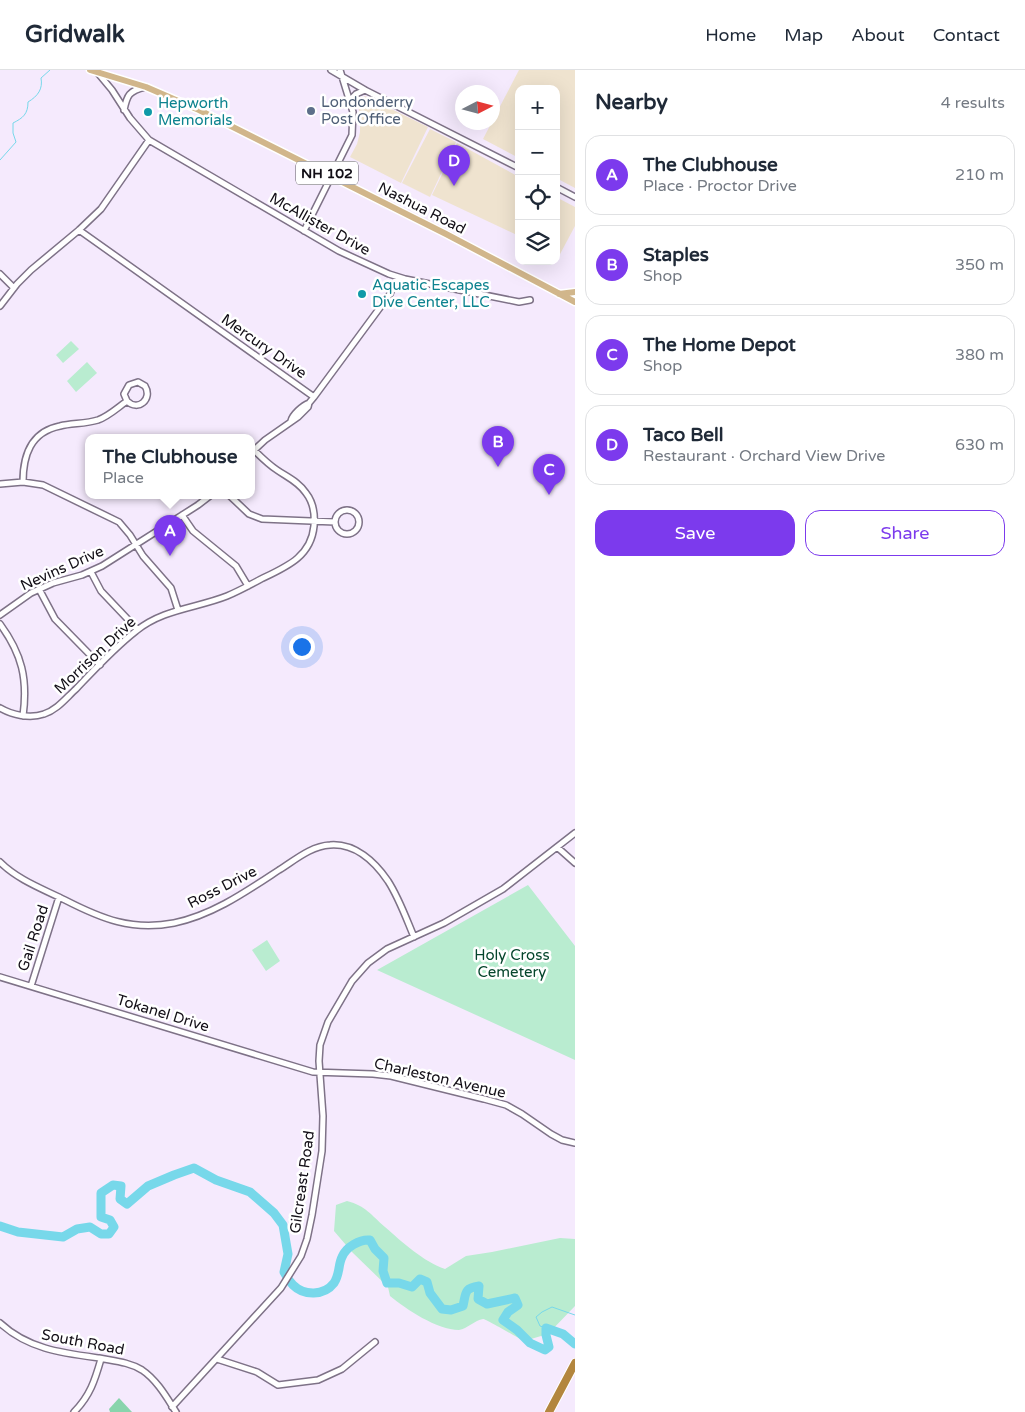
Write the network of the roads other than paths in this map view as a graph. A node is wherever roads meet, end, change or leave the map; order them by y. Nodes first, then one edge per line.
1 (331, 70) edge
2 (340, 70) edge
3 (93, 71) edge
4 (343, 78) junction
5 (146, 87) junction
6 (365, 90) junction
7 (350, 100) junction
8 (123, 110) junction
9 (149, 140) junction
10 (515, 166) edge
11 (332, 176) junction
12 (560, 189) edge
13 (575, 197) edge
14 (80, 230) junction
15 (304, 231) junction
16 (0, 274) edge
17 (397, 277) junction
18 (14, 288) junction
19 (575, 292) edge
20 (558, 294) junction
21 (530, 300) dead end
22 (575, 302) edge
23 (0, 306) edge
24 (314, 397) junction
25 (127, 401) junction
26 (255, 449) edge
27 (255, 453) edge
28 (22, 482) junction
29 (0, 484) edge
30 (205, 499) edge
31 (233, 499) edge
32 (182, 515) junction
33 (314, 521) junction
34 (335, 522) junction
35 (135, 545) junction
36 (91, 572) junction
37 (248, 586) junction
38 (39, 589) junction
39 (178, 610) junction
40 (0, 615) edge
41 (0, 624) edge
42 (137, 629) junction
43 (100, 665) junction
44 (0, 708) edge
45 (23, 716) junction
46 (575, 833) edge
47 (557, 847) junction
48 (0, 862) edge
49 (575, 863) edge
50 (59, 897) junction
51 (414, 936) junction
52 (0, 977) edge
53 (31, 986) junction
54 (319, 1072) junction
55 (575, 1143) edge
56 (0, 1323) edge
57 (375, 1342) dead end
58 (101, 1359) junction
59 (217, 1359) junction
60 (575, 1363) edge
61 (172, 1406) junction
62 (74, 1412) edge
63 (176, 1412) edge
64 (549, 1412) edge

1 - 4 street
2 - 4 street
3 - 5 main road, Nashua Road / NH 102
3 - 8 street, McAllister Drive
4 - 6 street
4 - 7 street
5 - 8 street
5 - 11 main road, Nashua Road / NH 102
6 - 7 street
6 - 10 street
7 - 11 street
8 - 9 street, McAllister Drive
9 - 14 street
9 - 15 street, McAllister Drive
11 - 15 street
11 - 20 main road, Nashua Road / NH 102
12 - 13 street
14 - 18 street
14 - 24 street, Mercury Drive
15 - 17 street, McAllister Drive
16 - 18 street
17 - 21 street, McAllister Drive
17 - 24 street, Mercury Drive
18 - 23 street
19 - 20 main road
20 - 22 main road, Nashua Road / NH 102
24 - 26 street
25 - 25 street
25 - 28 street
27 - 33 street, Morrison Drive
28 - 29 street
28 - 35 street
30 - 32 street, Nevins Drive
31 - 33 street
32 - 35 street, Nevins Drive
32 - 37 street
33 - 34 street
33 - 37 street, Morrison Drive
34 - 34 street
35 - 36 street, Nevins Drive
35 - 39 street
36 - 38 street, Nevins Drive
36 - 42 street
37 - 39 street, Morrison Drive
38 - 40 street, Nevins Drive
38 - 43 street
39 - 42 street, Morrison Drive
41 - 45 street
42 - 43 street, Morrison Drive
43 - 45 street, Morrison Drive
44 - 45 street
46 - 47 street, Gilcreast Road
47 - 49 street
47 - 51 street, Gilcreast Road
48 - 50 street, Ross Drive
50 - 51 street, Ross Drive
50 - 53 street, Gail Road
51 - 54 street, Gilcreast Road
52 - 53 street, Tokanel Drive
53 - 54 street, Tokanel Drive
54 - 55 street, Charleston Avenue
54 - 59 street, Gilcreast Road
56 - 58 street, South Road
57 - 59 street
58 - 61 street, South Road
58 - 62 street
59 - 61 street, Gilcreast Road
60 - 64 highway
61 - 63 street, South Road

